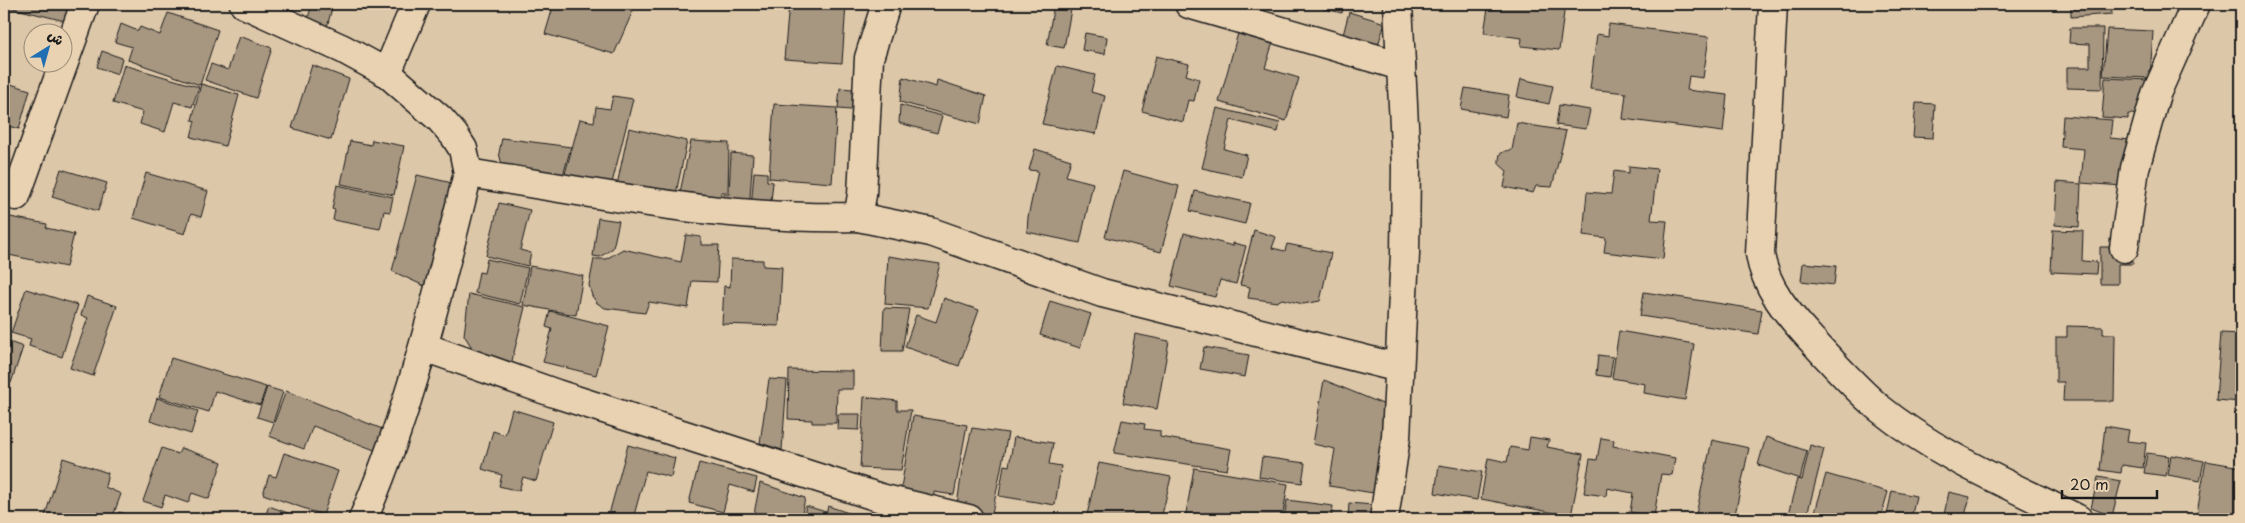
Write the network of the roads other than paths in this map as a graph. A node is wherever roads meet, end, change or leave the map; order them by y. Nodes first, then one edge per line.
1 (86, 4) edge
2 (244, 4) edge
3 (416, 4) edge
4 (886, 4) edge
5 (1188, 4) edge
6 (1398, 4) edge
7 (1773, 4) edge
8 (2196, 4) edge
9 (1401, 66) junction
10 (387, 73) junction
11 (468, 173) junction
12 (16, 196) dead end
13 (858, 217) junction
14 (2124, 248) dead end
15 (424, 347) junction
16 (1399, 368) junction
17 (878, 509) edge
18 (364, 519) edge
19 (969, 519) edge
20 (1384, 519) edge
21 (2078, 519) edge

1 - 12 street
2 - 10 street
3 - 10 street
4 - 13 street
5 - 9 street
6 - 9 street
7 - 21 street
8 - 14 street
9 - 16 street
10 - 11 street
11 - 13 street
11 - 15 street
13 - 16 street
15 - 17 street
15 - 18 street
16 - 20 street
17 - 19 street

